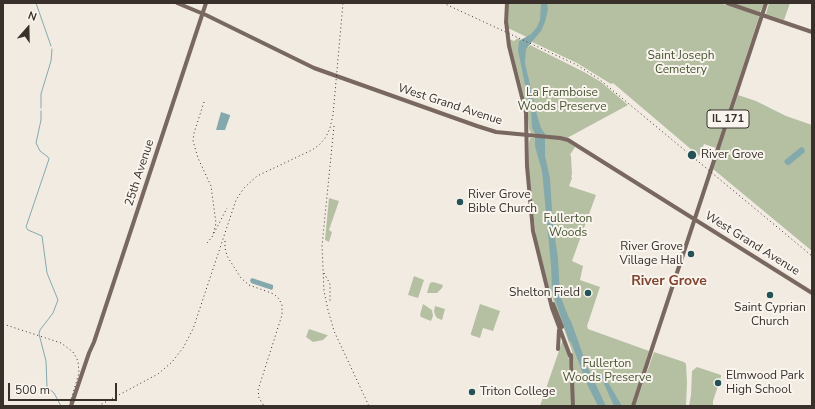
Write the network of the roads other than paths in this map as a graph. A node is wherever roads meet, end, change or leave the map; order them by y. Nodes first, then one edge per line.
1 (177, 3) edge
2 (206, 3) edge
3 (506, 3) edge
4 (727, 3) edge
5 (766, 3) edge
6 (203, 13) junction
7 (762, 15) junction
8 (812, 32) edge
9 (527, 135) junction
10 (694, 220) junction
11 (548, 292) junction
12 (812, 293) edge
13 (558, 324) junction
14 (558, 348) dead end
15 (570, 356) junction
16 (72, 406) edge
17 (573, 406) edge
18 (633, 406) edge

1 - 6 main road, West Grand Avenue
2 - 6 main road, 25th Avenue
3 - 9 main road
4 - 7 main road
5 - 7 main road, IL 171
6 - 9 main road, West Grand Avenue
6 - 16 main road, 25th Avenue
7 - 8 main road
7 - 10 main road, IL 171
9 - 10 main road, West Grand Avenue
9 - 11 main road
10 - 12 main road, West Grand Avenue
10 - 18 main road, IL 171
11 - 13 main road
11 - 15 main road
13 - 14 main road
13 - 15 main road
15 - 17 main road

